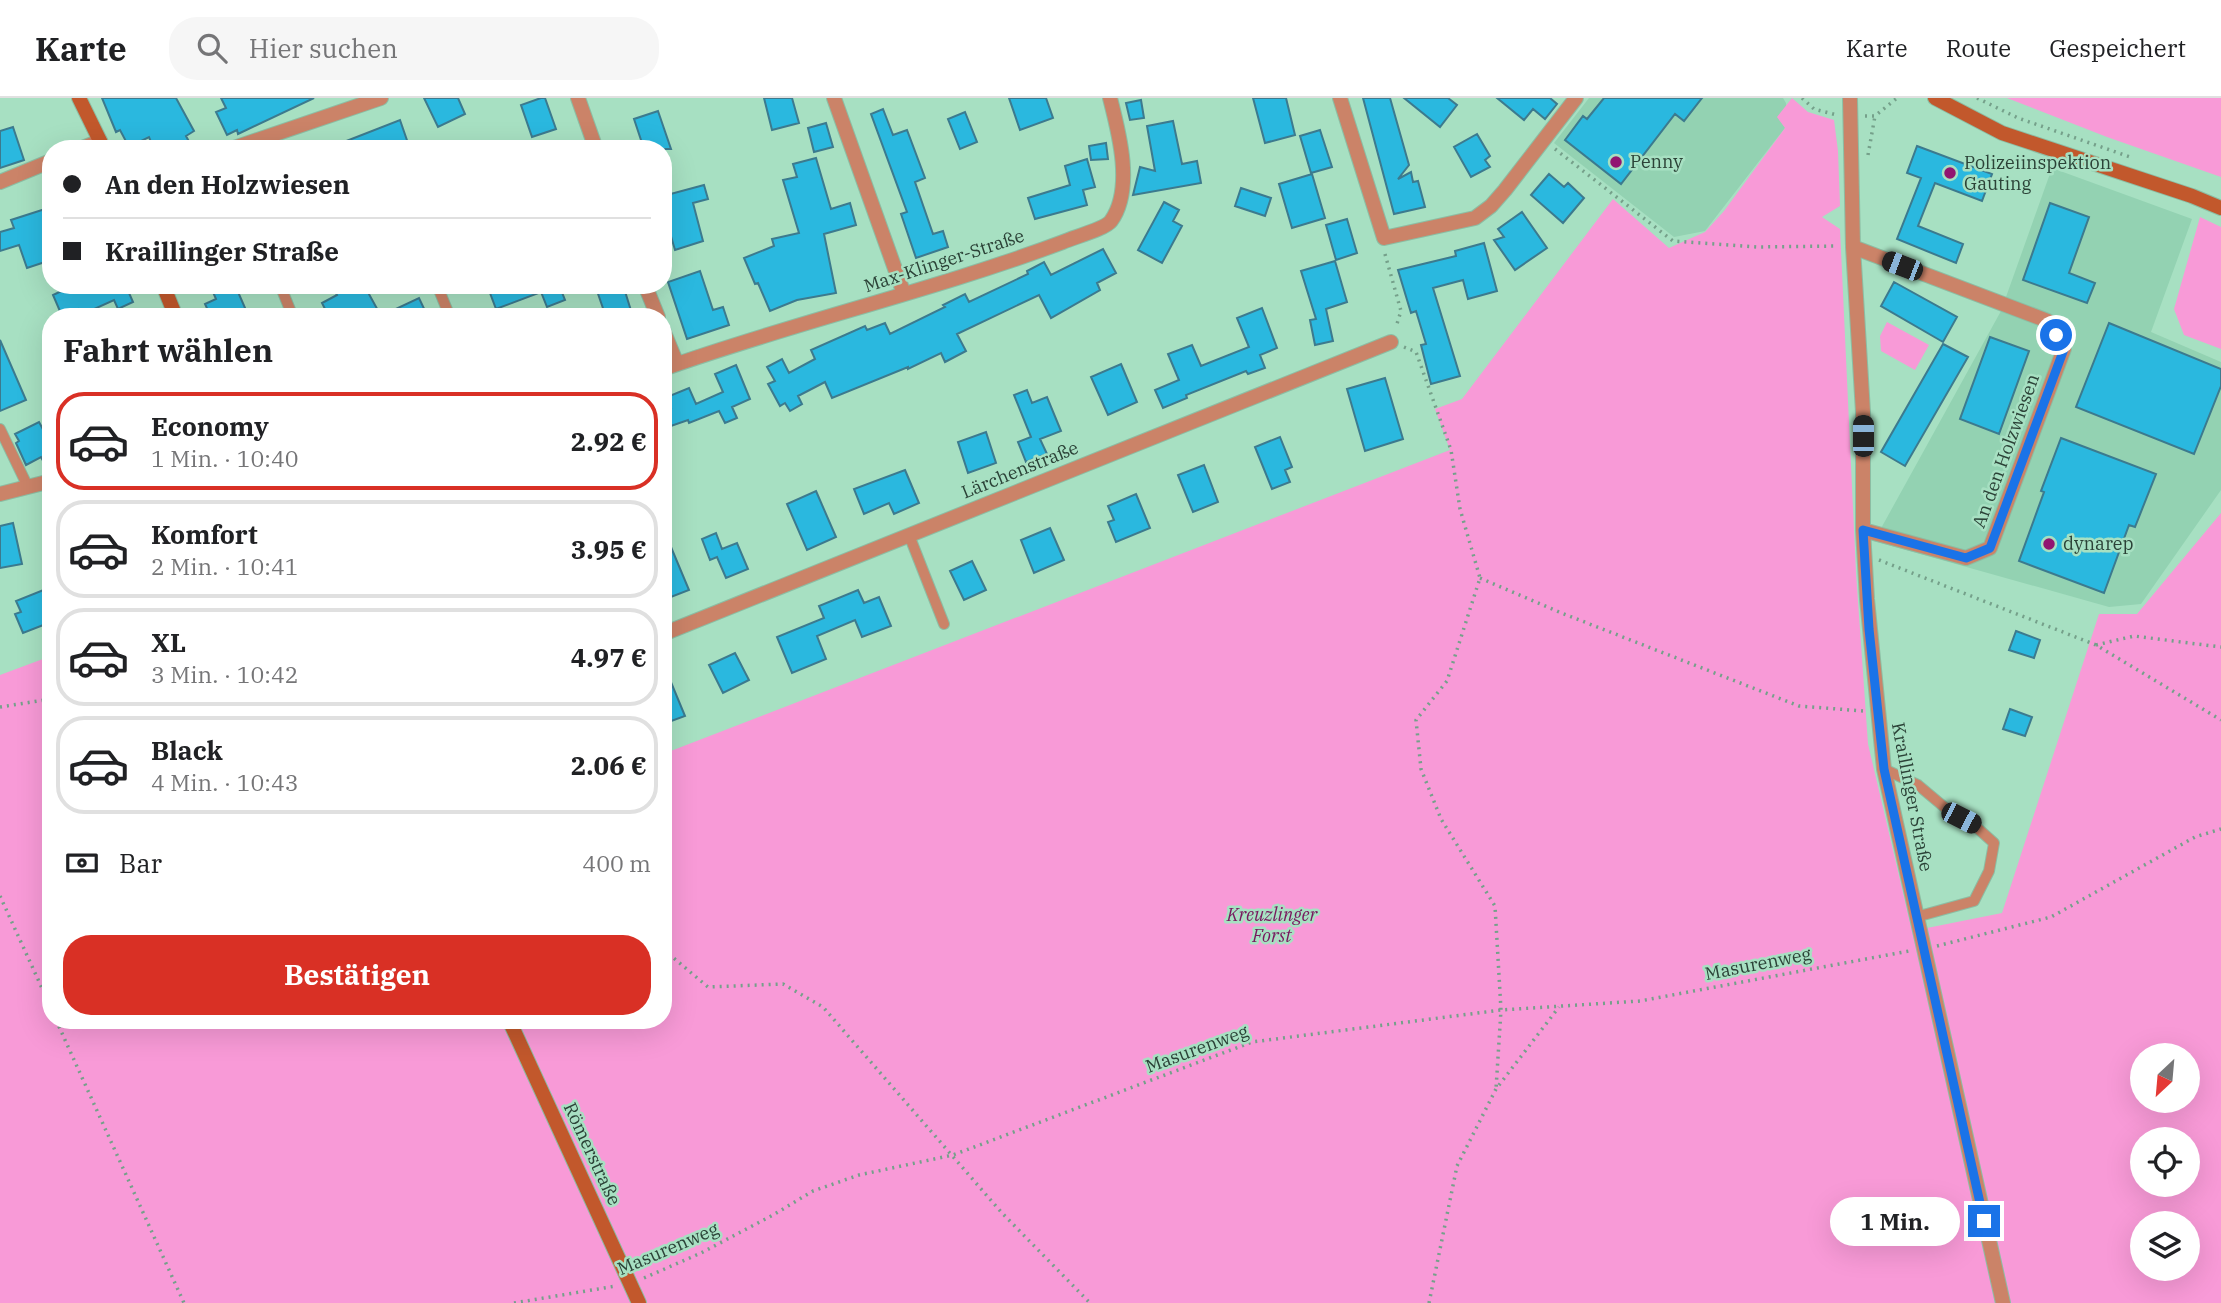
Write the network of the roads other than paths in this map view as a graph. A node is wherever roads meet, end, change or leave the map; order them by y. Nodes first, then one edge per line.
1 (79, 98) edge
2 (381, 98) edge
3 (578, 98) edge
4 (834, 98) edge
5 (1110, 98) edge
6 (1340, 98) edge
7 (1576, 98) edge
8 (1850, 98) edge
9 (1935, 98) edge
10 (100, 140) edge
11 (257, 140) edge
12 (593, 140) edge
13 (42, 165) edge
14 (0, 182) edge
15 (2221, 208) edge
16 (1853, 247) junction
17 (904, 294) junction
18 (1391, 342) road end
19 (672, 365) edge
20 (0, 429) edge
21 (42, 483) edge
22 (28, 487) junction
23 (0, 494) edge
24 (1863, 530) junction
25 (909, 535) junction
26 (944, 624) dead end
27 (672, 630) edge
28 (1884, 769) junction
29 (1916, 917) junction
30 (513, 1029) edge
31 (639, 1303) edge
32 (2003, 1303) edge

1 - 10 street
2 - 11 street
3 - 12 street
4 - 17 street
5 - 17 street, Max-Klinger-Straße
6 - 7 street
8 - 16 street, Kraillinger Straße
9 - 15 street
13 - 14 street
16 - 24 street, Kraillinger Straße
16 - 24 street, An den Holzwiesen
17 - 19 street, Max-Klinger-Straße
18 - 25 street, Lärchenstraße
20 - 22 lane
21 - 22 street
22 - 23 street
24 - 28 street, Kraillinger Straße
25 - 26 lane
25 - 27 street, Lärchenstraße
28 - 29 street, Kraillinger Straße
28 - 29 lane
29 - 32 street, Kraillinger Straße
30 - 31 street, Römerstraße

